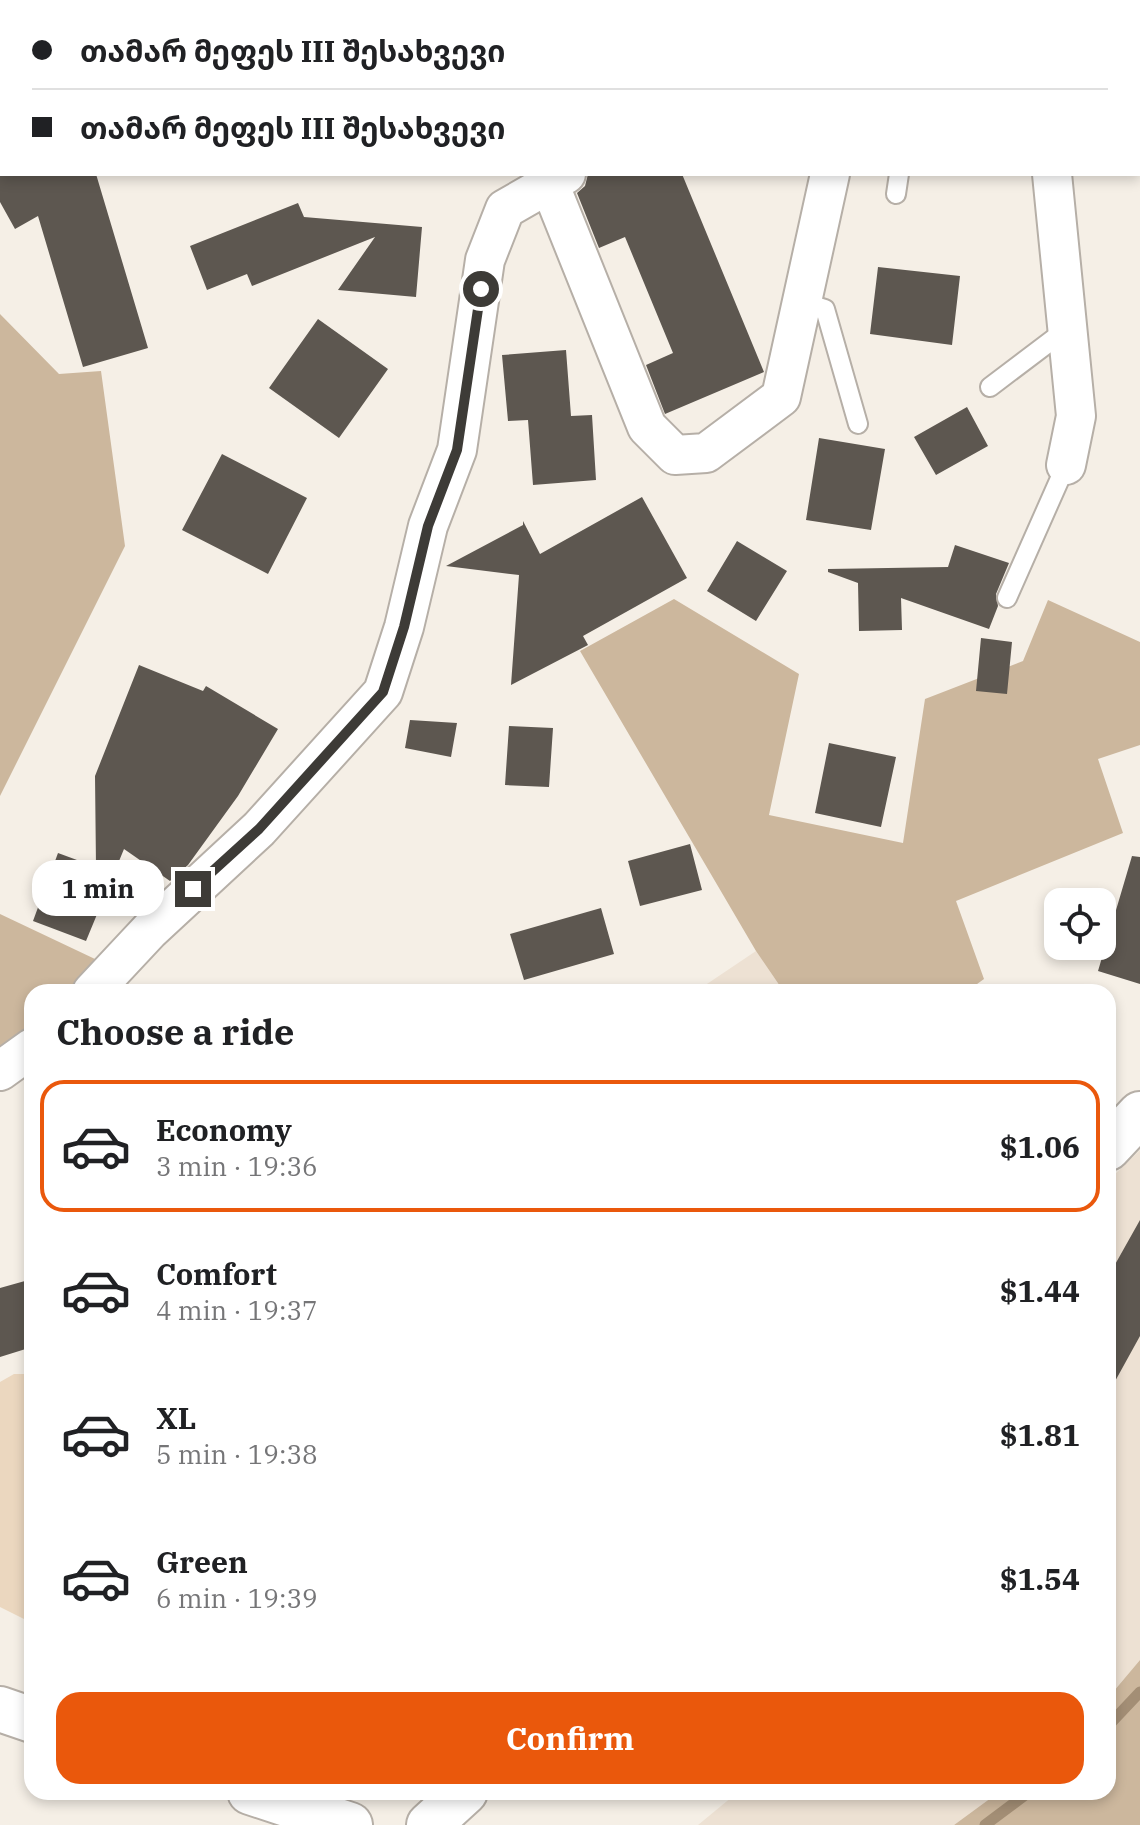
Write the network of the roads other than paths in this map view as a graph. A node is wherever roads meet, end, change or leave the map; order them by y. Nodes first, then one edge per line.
1 (830, 176) edge
2 (899, 176) edge
3 (1052, 176) edge
4 (558, 178) edge
5 (896, 194) dead end
6 (803, 302) junction
7 (1068, 328) junction
8 (990, 387) dead end
9 (858, 424) dead end
10 (1066, 465) joint
11 (1007, 598) dead end
12 (99, 984) edge
13 (24, 1054) edge
14 (0, 1071) edge
15 (1140, 1114) edge
16 (1116, 1140) edge
17 (0, 1709) edge
18 (24, 1717) edge
19 (274, 1800) edge
20 (456, 1800) edge
21 (350, 1825) edge
22 (429, 1825) edge

1 - 6 street
2 - 5 lane
3 - 7 street
4 - 6 street
4 - 12 street
6 - 9 lane
7 - 8 lane
7 - 10 street
10 - 11 lane
13 - 14 street
15 - 16 main road
17 - 18 main road
19 - 21 main road
20 - 22 main road

